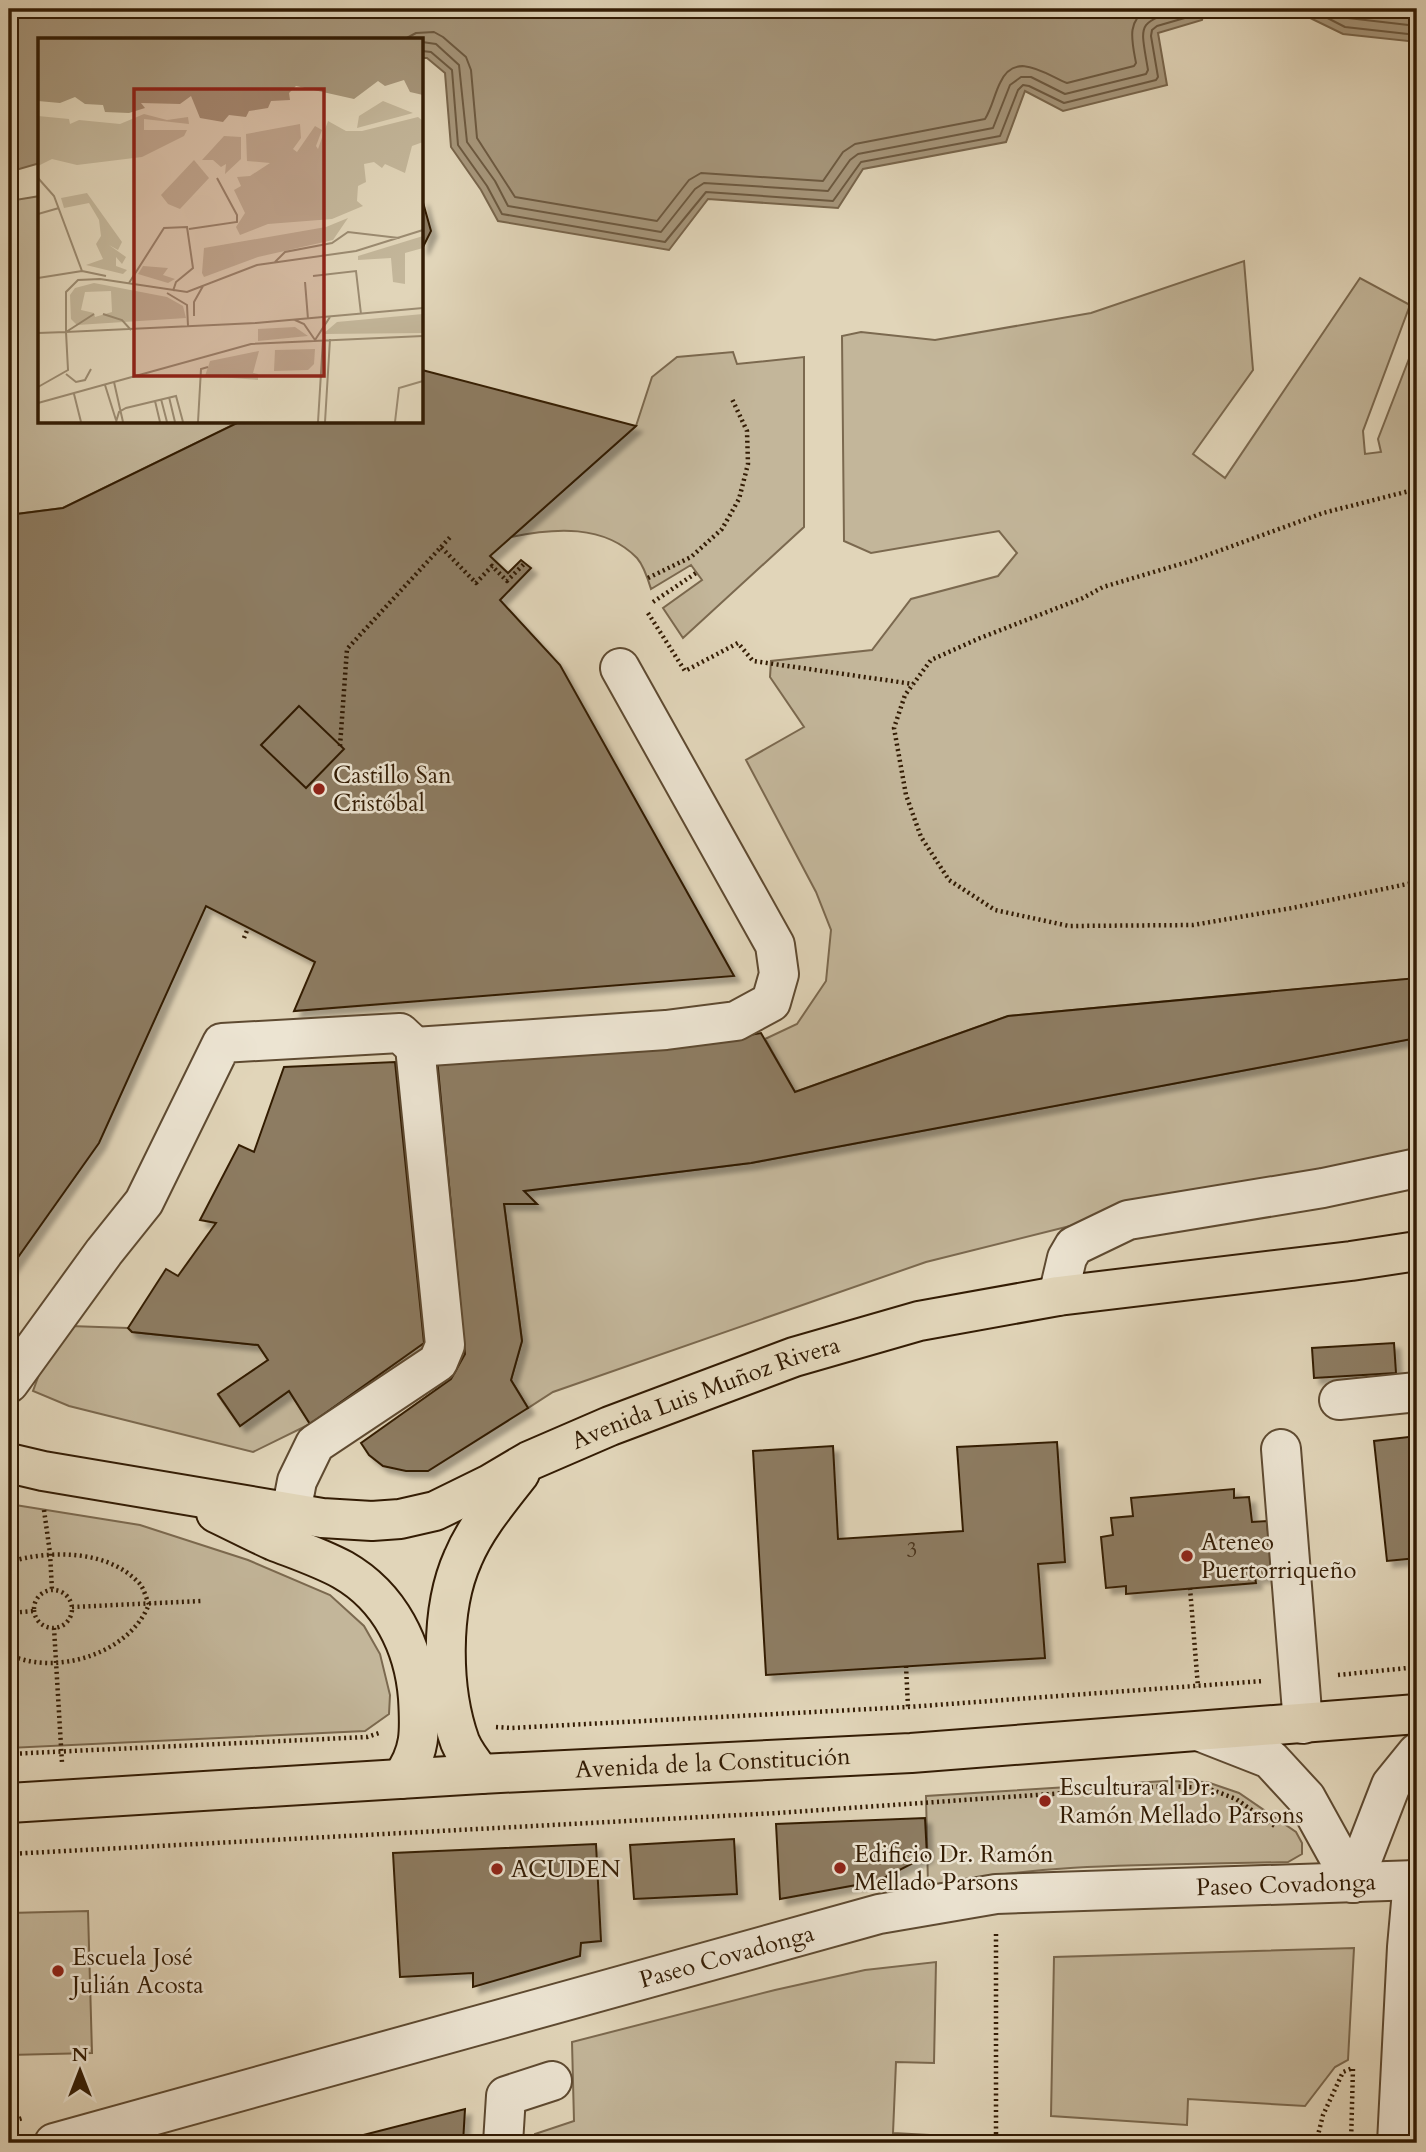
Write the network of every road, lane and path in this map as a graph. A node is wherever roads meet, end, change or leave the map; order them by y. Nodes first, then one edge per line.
1 (732, 399) dead end
2 (1417, 489) edge
3 (452, 535) dead end
4 (441, 547) junction
5 (525, 563) dead end
6 (696, 573) dead end
7 (648, 578) dead end
8 (653, 602) dead end
9 (648, 613) dead end
10 (620, 668) dead end
11 (913, 684) junction
12 (340, 746) dead end
13 (1417, 881) edge
14 (248, 928) dead end
15 (244, 938) dead end
16 (415, 1047) junction
17 (1417, 1168) edge
18 (1417, 1251) edge
19 (1058, 1296) junction
20 (9, 1382) edge
21 (1417, 1392) edge
22 (1339, 1400) dead end
23 (1281, 1449) dead end
24 (529, 1461) junction
25 (26, 1467) edge
26 (174, 1493) junction
27 (290, 1512) junction
28 (50, 1553) junction
29 (9, 1562) edge
30 (1190, 1588) dead end
31 (52, 1590) junction
32 (201, 1601) dead end
33 (149, 1604) junction
34 (72, 1607) junction
35 (34, 1611) junction
36 (9, 1613) edge
37 (54, 1628) junction
38 (9, 1655) edge
39 (56, 1663) junction
40 (906, 1666) dead end
41 (1417, 1667) edge
42 (1299, 1678) junction
43 (1198, 1687) junction
44 (908, 1707) junction
45 (1417, 1714) edge
46 (1303, 1724) junction
47 (456, 1728) junction
48 (418, 1730) junction
49 (1201, 1732) junction
50 (61, 1752) junction
51 (1417, 1753) edge
52 (9, 1754) edge
53 (481, 1774) junction
54 (401, 1779) junction
55 (65, 1798) junction
56 (9, 1803) edge
57 (1279, 1828) dead end
58 (9, 1854) edge
59 (1415, 1880) edge
60 (1353, 1883) junction
61 (996, 1958) dead end
62 (552, 2081) dead end
63 (9, 2122) edge
64 (44, 2129) edge
65 (503, 2143) edge
66 (1038, 2143) edge
67 (1316, 2143) edge
68 (1351, 2143) edge
69 (1397, 2143) edge

1 - 7 path
2 - 11 path
3 - 4 path
4 - 5 path
4 - 12 path
6 - 8 path
9 - 11 path
10 - 16 street
11 - 13 path
14 - 15 path
16 - 20 street
16 - 27 street
17 - 19 street
18 - 19 main road, Avenida Luis Muñoz Rivera
19 - 24 main road, Avenida Luis Muñoz Rivera
21 - 22 street
23 - 42 street
24 - 27 main road, Avenida Luis Muñoz Rivera
24 - 47 main road
25 - 26 main road, Avenida Luis Muñoz Rivera
25 - 28 path
26 - 27 main road, Avenida Luis Muñoz Rivera
26 - 48 main road
28 - 29 path
28 - 31 path
28 - 33 path
30 - 43 path
31 - 34 path
31 - 35 path
32 - 33 path
33 - 34 path
33 - 39 path
34 - 37 path
35 - 36 path
35 - 37 path
37 - 39 path
38 - 39 path
39 - 50 path
40 - 44 path
41 - 42 path
42 - 43 path
42 - 46 street
43 - 44 path
44 - 47 path
45 - 46 main road, Avenida de la Constitución
46 - 49 main road, Avenida de la Constitución
47 - 53 main road
48 - 50 path
48 - 54 main road
49 - 53 main road, Avenida de la Constitución
49 - 60 street
50 - 52 path
50 - 55 path
51 - 60 street
53 - 54 main road, Avenida de la Constitución
54 - 55 main road, Avenida de la Constitución
55 - 56 main road, Avenida de la Constitución
57 - 58 path
59 - 60 street, Paseo Covadonga
59 - 69 street
60 - 64 street, Paseo Covadonga
61 - 66 path
62 - 65 street
63 - 64 path
67 - 68 path

